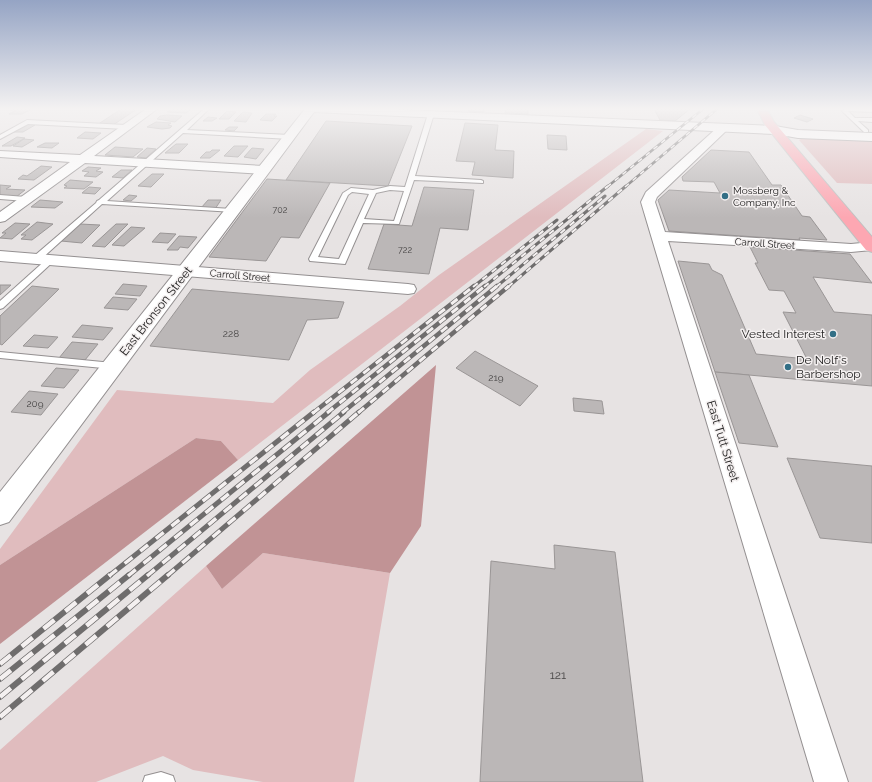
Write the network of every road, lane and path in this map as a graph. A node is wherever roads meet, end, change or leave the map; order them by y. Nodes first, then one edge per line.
1 (101, 145) edge
2 (165, 145) edge
3 (283, 145) edge
4 (421, 145) edge
5 (704, 145) edge
6 (788, 145) edge
7 (0, 154) edge
8 (83, 159) junction
9 (144, 163) junction
10 (263, 170) junction
11 (411, 178) junction
12 (481, 182) dead end
13 (408, 189) junction
14 (373, 192) junction
15 (0, 197) edge
16 (26, 199) junction
17 (99, 202) junction
18 (232, 211) junction
19 (0, 218) edge
20 (359, 221) junction
21 (658, 236) junction
22 (872, 246) edge
23 (0, 256) edge
24 (43, 259) junction
25 (186, 271) junction
26 (408, 289) dead end
27 (0, 306) edge
28 (0, 355) edge
29 (113, 366) junction
30 (0, 513) edge
31 (151, 782) edge
32 (167, 782) edge
33 (831, 782) edge

1 - 8 street
2 - 9 lane
3 - 10 street, East Bronson Street
4 - 11 lane
5 - 21 street, East Tutt Street
6 - 22 main road
7 - 8 street
8 - 9 street
8 - 16 street
9 - 10 street
9 - 17 lane
10 - 18 street, East Bronson Street
11 - 12 lane
11 - 13 lane
13 - 14 lane
13 - 20 lane
14 - 20 lane
14 - 20 lane
15 - 16 lane
16 - 19 street
17 - 18 lane
17 - 24 lane
18 - 25 street, East Bronson Street
21 - 22 street, Carroll Street
21 - 33 street, East Tutt Street
23 - 24 street, Carroll Street
24 - 25 street, Carroll Street
24 - 27 lane
25 - 26 street, Carroll Street
25 - 29 street, East Bronson Street
28 - 29 lane
29 - 30 street, East Bronson Street
31 - 32 lane

